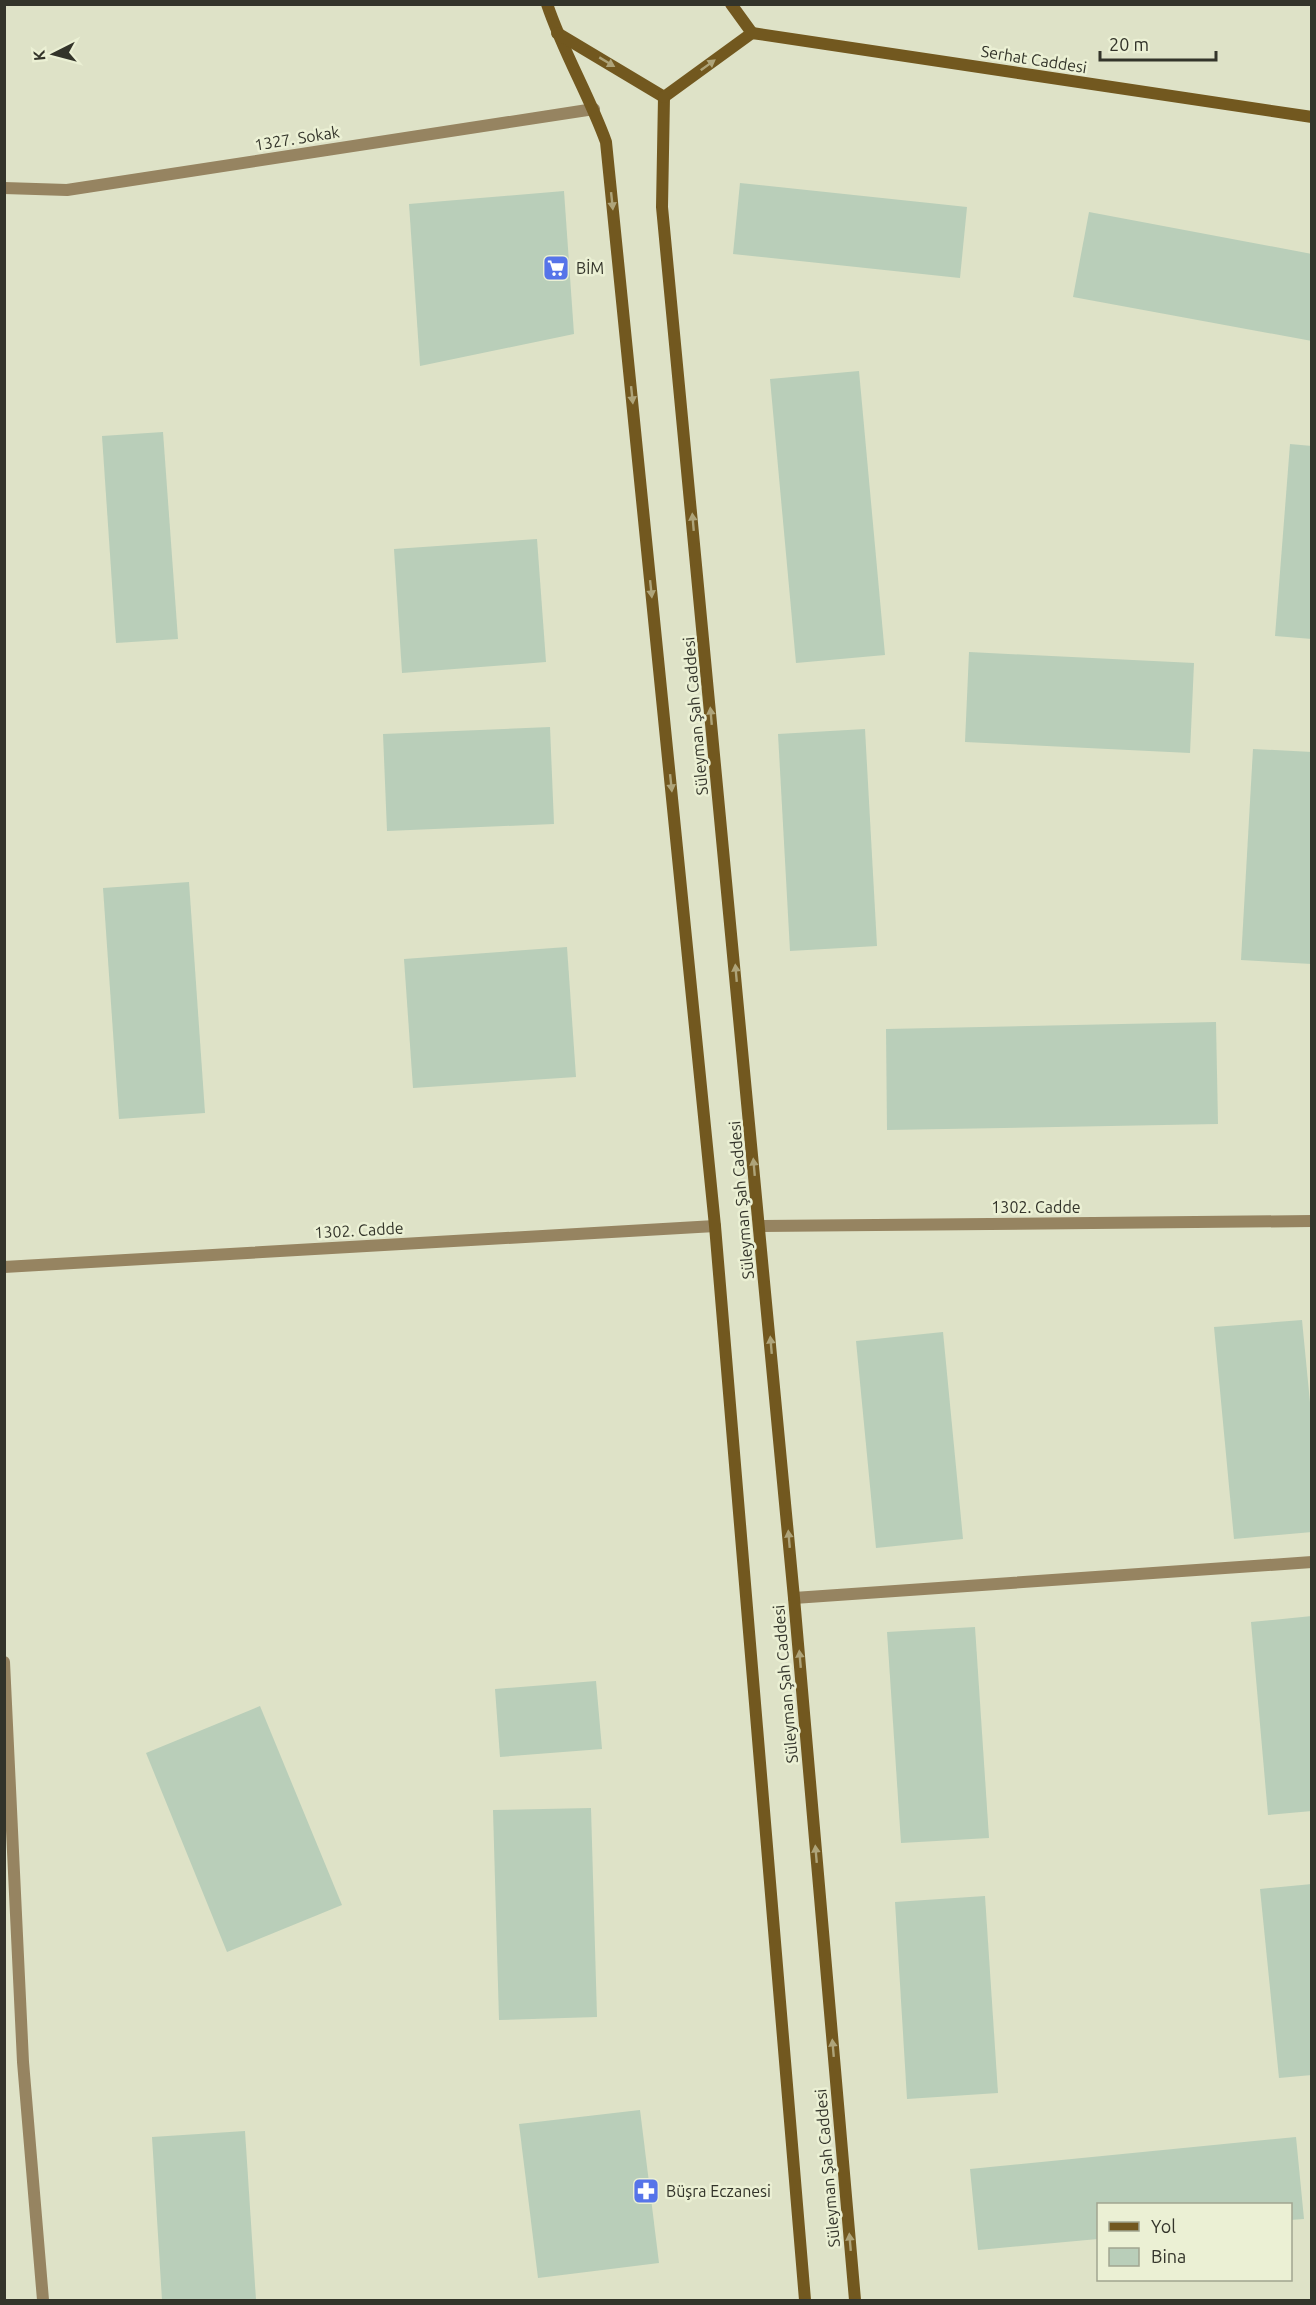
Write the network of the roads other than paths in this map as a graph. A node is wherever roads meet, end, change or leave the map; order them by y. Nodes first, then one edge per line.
1 (547, 4) edge
2 (731, 4) edge
3 (556, 32) junction
4 (752, 33) junction
5 (664, 97) junction
6 (594, 109) junction
7 (1311, 117) edge
8 (4, 188) edge
9 (1311, 1221) edge
10 (716, 1226) junction
11 (760, 1226) junction
12 (4, 1267) edge
13 (1311, 1562) edge
14 (794, 1598) junction
15 (4, 1662) edge
16 (43, 2301) edge
17 (806, 2301) edge
18 (855, 2301) edge

1 - 3 main road
2 - 4 main road
3 -> 5 main road
3 - 6 main road, Süleyman Şah Caddesi
5 -> 4 main road
4 - 7 main road, Serhat Caddesi
11 -> 5 main road, Süleyman Şah Caddesi
6 - 8 street, 1327. Sokak
6 -> 10 main road, Süleyman Şah Caddesi
9 - 11 street, 1302. Cadde
10 - 12 street, 1302. Cadde
10 - 17 main road, Süleyman Şah Caddesi
14 -> 11 main road, Süleyman Şah Caddesi
13 - 14 street
18 -> 14 main road, Süleyman Şah Caddesi
15 - 16 street

